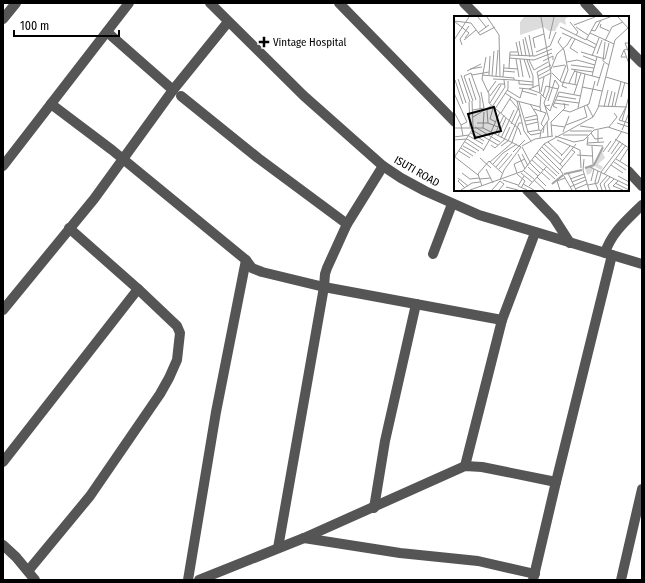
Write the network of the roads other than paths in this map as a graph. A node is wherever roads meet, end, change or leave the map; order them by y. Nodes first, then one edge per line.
1 (16, 3) edge
2 (129, 3) edge
3 (210, 3) edge
4 (339, 3) edge
5 (464, 3) edge
6 (585, 3) edge
7 (477, 16) edge
8 (597, 16) edge
9 (3, 19) edge
10 (228, 22) junction
11 (107, 32) junction
12 (629, 49) edge
13 (642, 63) edge
14 (177, 93) junction
15 (51, 104) junction
16 (454, 121) edge
17 (123, 159) junction
18 (3, 166) edge
19 (383, 166) junction
20 (629, 173) edge
21 (642, 186) edge
22 (528, 191) edge
23 (452, 204) junction
24 (642, 205) edge
25 (347, 224) junction
26 (69, 228) junction
27 (535, 233) junction
28 (570, 243) junction
29 (432, 254) dead end
30 (608, 254) junction
31 (246, 260) junction
32 (642, 264) edge
33 (324, 287) junction
34 (138, 289) junction
35 (416, 304) junction
36 (3, 310) edge
37 (502, 320) junction
38 (3, 462) edge
39 (465, 466) junction
40 (556, 482) junction
41 (642, 489) edge
42 (374, 508) junction
43 (637, 532) edge
44 (304, 538) junction
45 (3, 545) edge
46 (278, 548) junction
47 (28, 571) junction
48 (534, 577) edge
49 (36, 580) edge
50 (188, 580) edge
51 (199, 580) edge
52 (621, 580) edge

1 - 9 street
2 - 11 street
3 - 10 street, ISUTI ROAD
4 - 16 street
5 - 7 street
6 - 8 street
10 - 14 street
10 - 19 street, ISUTI ROAD
11 - 14 street
11 - 15 street
12 - 13 street
14 - 17 street
14 - 25 street
15 - 17 street
15 - 18 street
17 - 26 street
17 - 31 street
19 - 23 street, ISUTI ROAD
19 - 25 street
20 - 21 street
22 - 28 street
23 - 27 street, ISUTI ROAD
23 - 29 street
24 - 30 street
25 - 33 street
26 - 34 street
26 - 36 street
27 - 28 street, ISUTI ROAD
27 - 37 street
28 - 30 street, ISUTI ROAD
30 - 32 street, ISUTI ROAD
30 - 40 street
31 - 33 street
31 - 50 street
33 - 35 street
33 - 46 street
34 - 38 street
34 - 47 street
35 - 37 street
35 - 42 street
37 - 39 street
39 - 40 street
39 - 42 street
40 - 48 street
41 - 43 street
42 - 44 street
43 - 52 street
44 - 46 street
44 - 48 street
45 - 47 street
46 - 51 street
47 - 49 street

